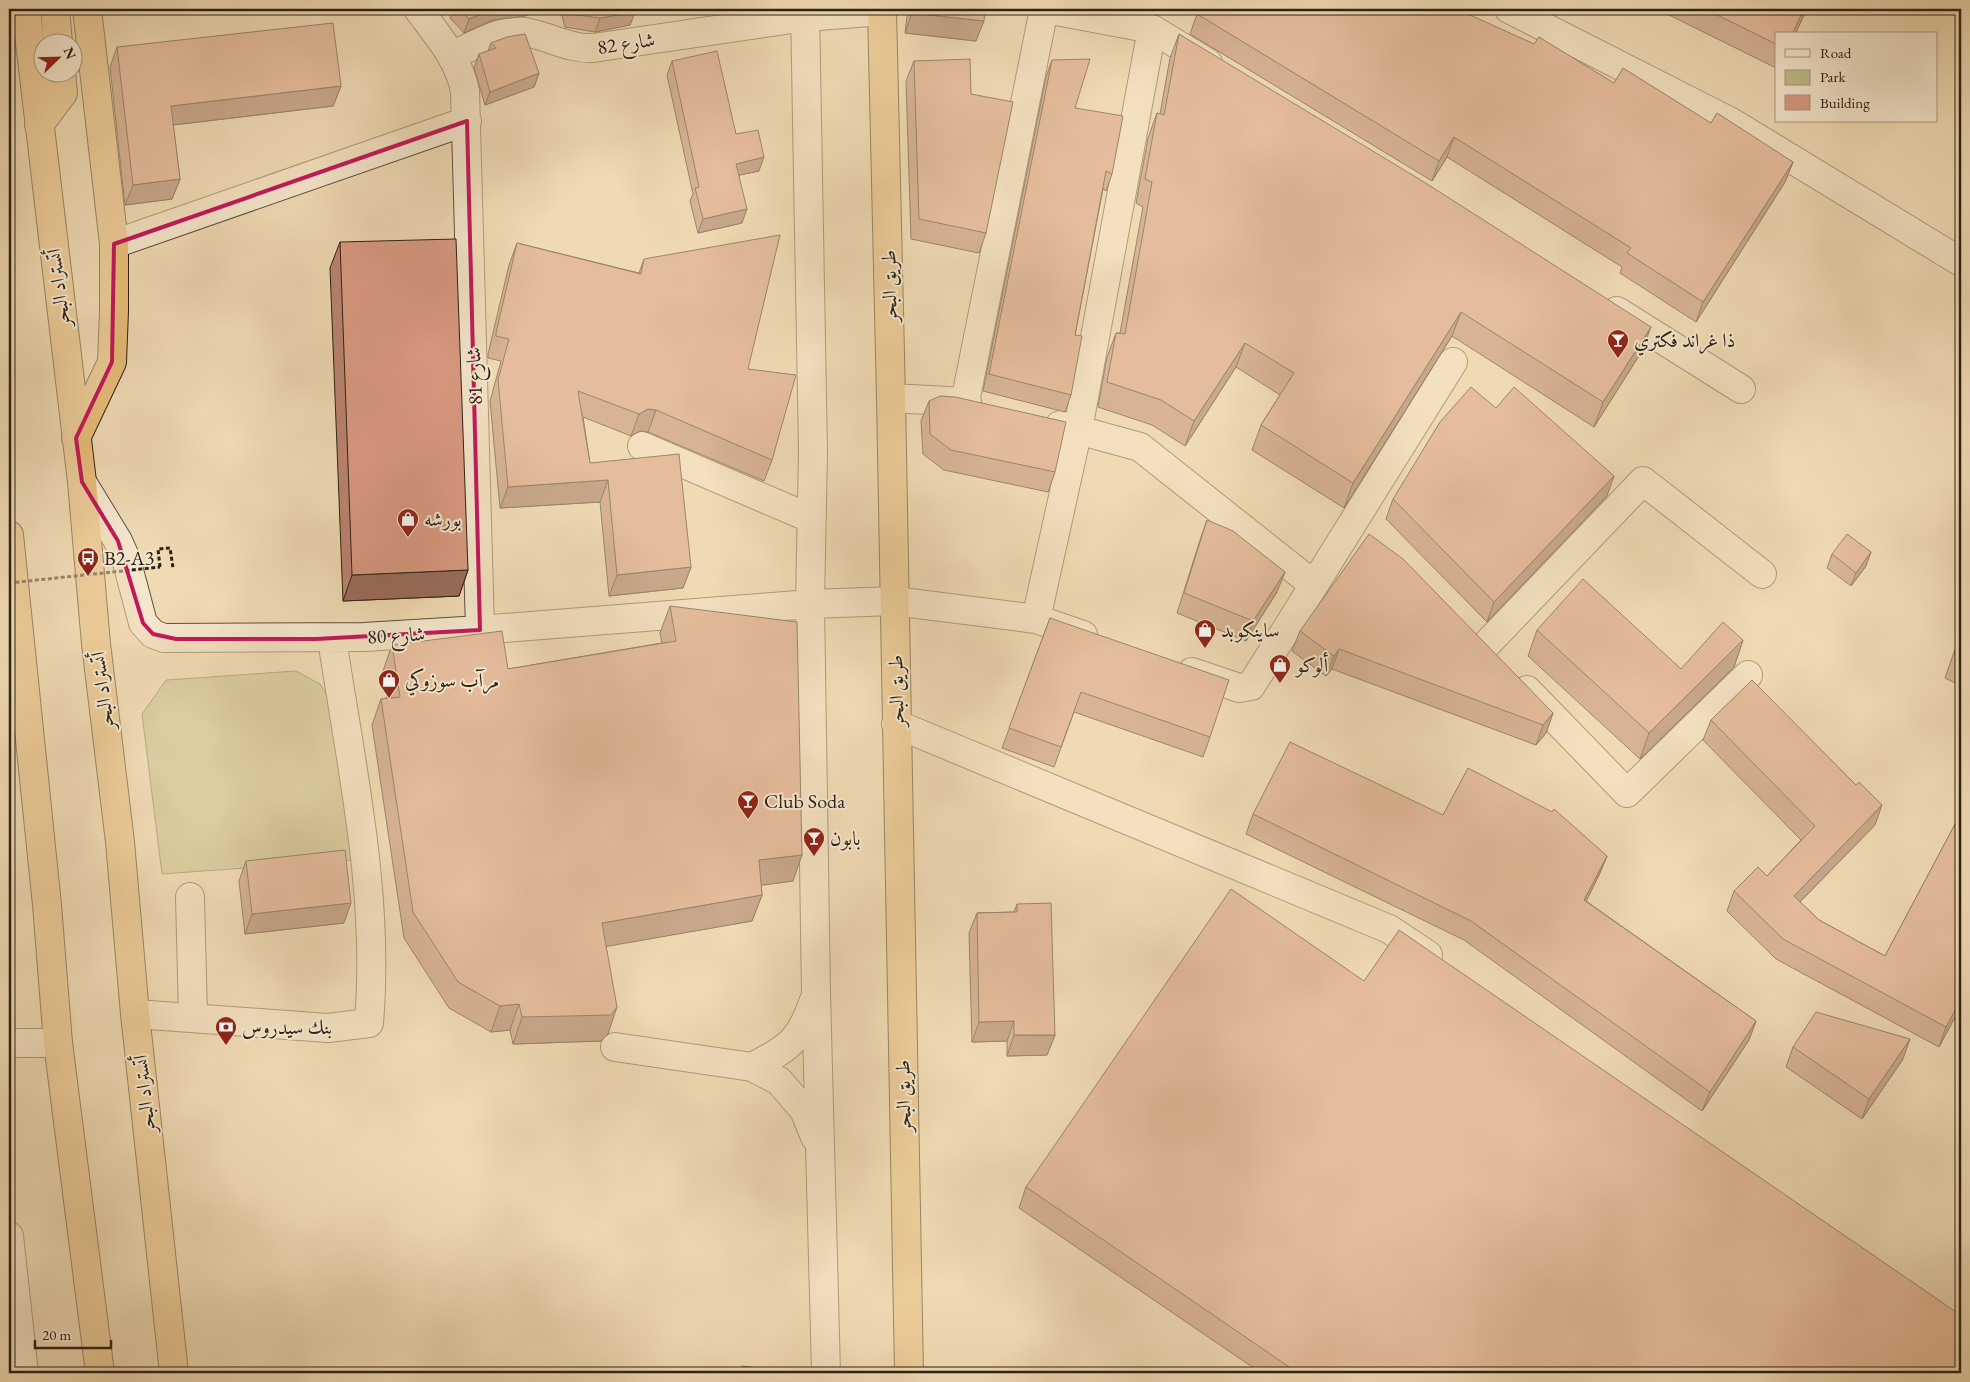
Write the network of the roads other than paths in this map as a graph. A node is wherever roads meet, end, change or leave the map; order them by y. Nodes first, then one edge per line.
1 (26, 9) edge
2 (55, 9) edge
3 (86, 9) edge
4 (418, 9) edge
5 (1045, 9) edge
6 (1509, 9) edge
7 (882, 10) edge
8 (805, 13) edge
9 (1152, 29) junction
10 (57, 32) edge
11 (452, 56) junction
12 (1229, 76) edge
13 (62, 82) edge
14 (467, 121) junction
15 (39, 125) junction
16 (114, 244) junction
17 (1961, 262) edge
18 (1596, 298) edge
19 (1453, 362) dead end
20 (1741, 389) dead end
21 (892, 398) junction
22 (966, 402) junction
23 (994, 409) edge
24 (1031, 418) edge
25 (1078, 429) junction
26 (76, 438) junction
27 (642, 446) dead end
28 (82, 482) junction
29 (812, 519) junction
30 (9, 535) edge
31 (1762, 574) dead end
32 (1314, 585) junction
33 (894, 601) junction
34 (810, 604) junction
35 (1036, 619) junction
36 (1464, 627) edge
37 (480, 630) junction
38 (332, 639) junction
39 (1110, 644) edge
40 (1484, 647) junction
41 (15, 661) edge
42 (1165, 663) edge
43 (1748, 675) dead end
44 (896, 724) junction
45 (190, 897) dead end
46 (1447, 968) edge
47 (816, 993) junction
48 (135, 1014) junction
49 (193, 1017) junction
50 (9, 1043) edge
51 (58, 1043) junction
52 (615, 1047) dead end
53 (752, 1067) junction
54 (820, 1150) junction
55 (9, 1236) edge
56 (24, 1373) edge
57 (100, 1373) edge
58 (174, 1373) edge
59 (826, 1373) edge
60 (909, 1373) edge

1 - 15 highway, أتستراد البحر
2 - 10 highway
3 - 16 highway
4 - 11 street, شارع 81
5 - 9 street
5 - 22 street
6 - 17 street
7 - 8 street, شارع 82
7 - 21 highway, طريق البحر
8 - 11 street, شارع 82
8 - 29 street
9 - 12 street
9 - 25 street
11 - 14 street, شارع 81
13 - 15 highway
14 - 16 street
14 - 37 street, شارع 81
15 - 26 highway, أتستراد البحر
16 - 26 highway
18 - 20 street
19 - 32 street
21 - 22 street
21 - 33 highway, طريق البحر
22 - 23 street
24 - 25 street
25 - 32 street
25 - 35 street
26 - 28 highway, أتستراد البحر
27 - 29 street
28 - 38 street, شارع 80
28 - 48 highway, أتستراد البحر
29 - 34 street
30 - 41 highway
31 - 40 street
32 - 42 street
33 - 34 street, شارع 80
33 - 35 street, شارع 80
33 - 44 highway, طريق البحر
34 - 37 street, شارع 80
34 - 47 street
35 - 39 street, شارع 80
36 - 40 street
37 - 38 street, شارع 80
38 - 49 street
40 - 43 street
41 - 51 highway
44 - 46 street
44 - 60 highway, طريق البحر
45 - 49 street
47 - 53 street
47 - 54 street
48 - 49 street
48 - 58 highway, أتستراد البحر
50 - 51 street
51 - 57 highway
52 - 53 street
53 - 54 street
54 - 59 street
55 - 56 street

